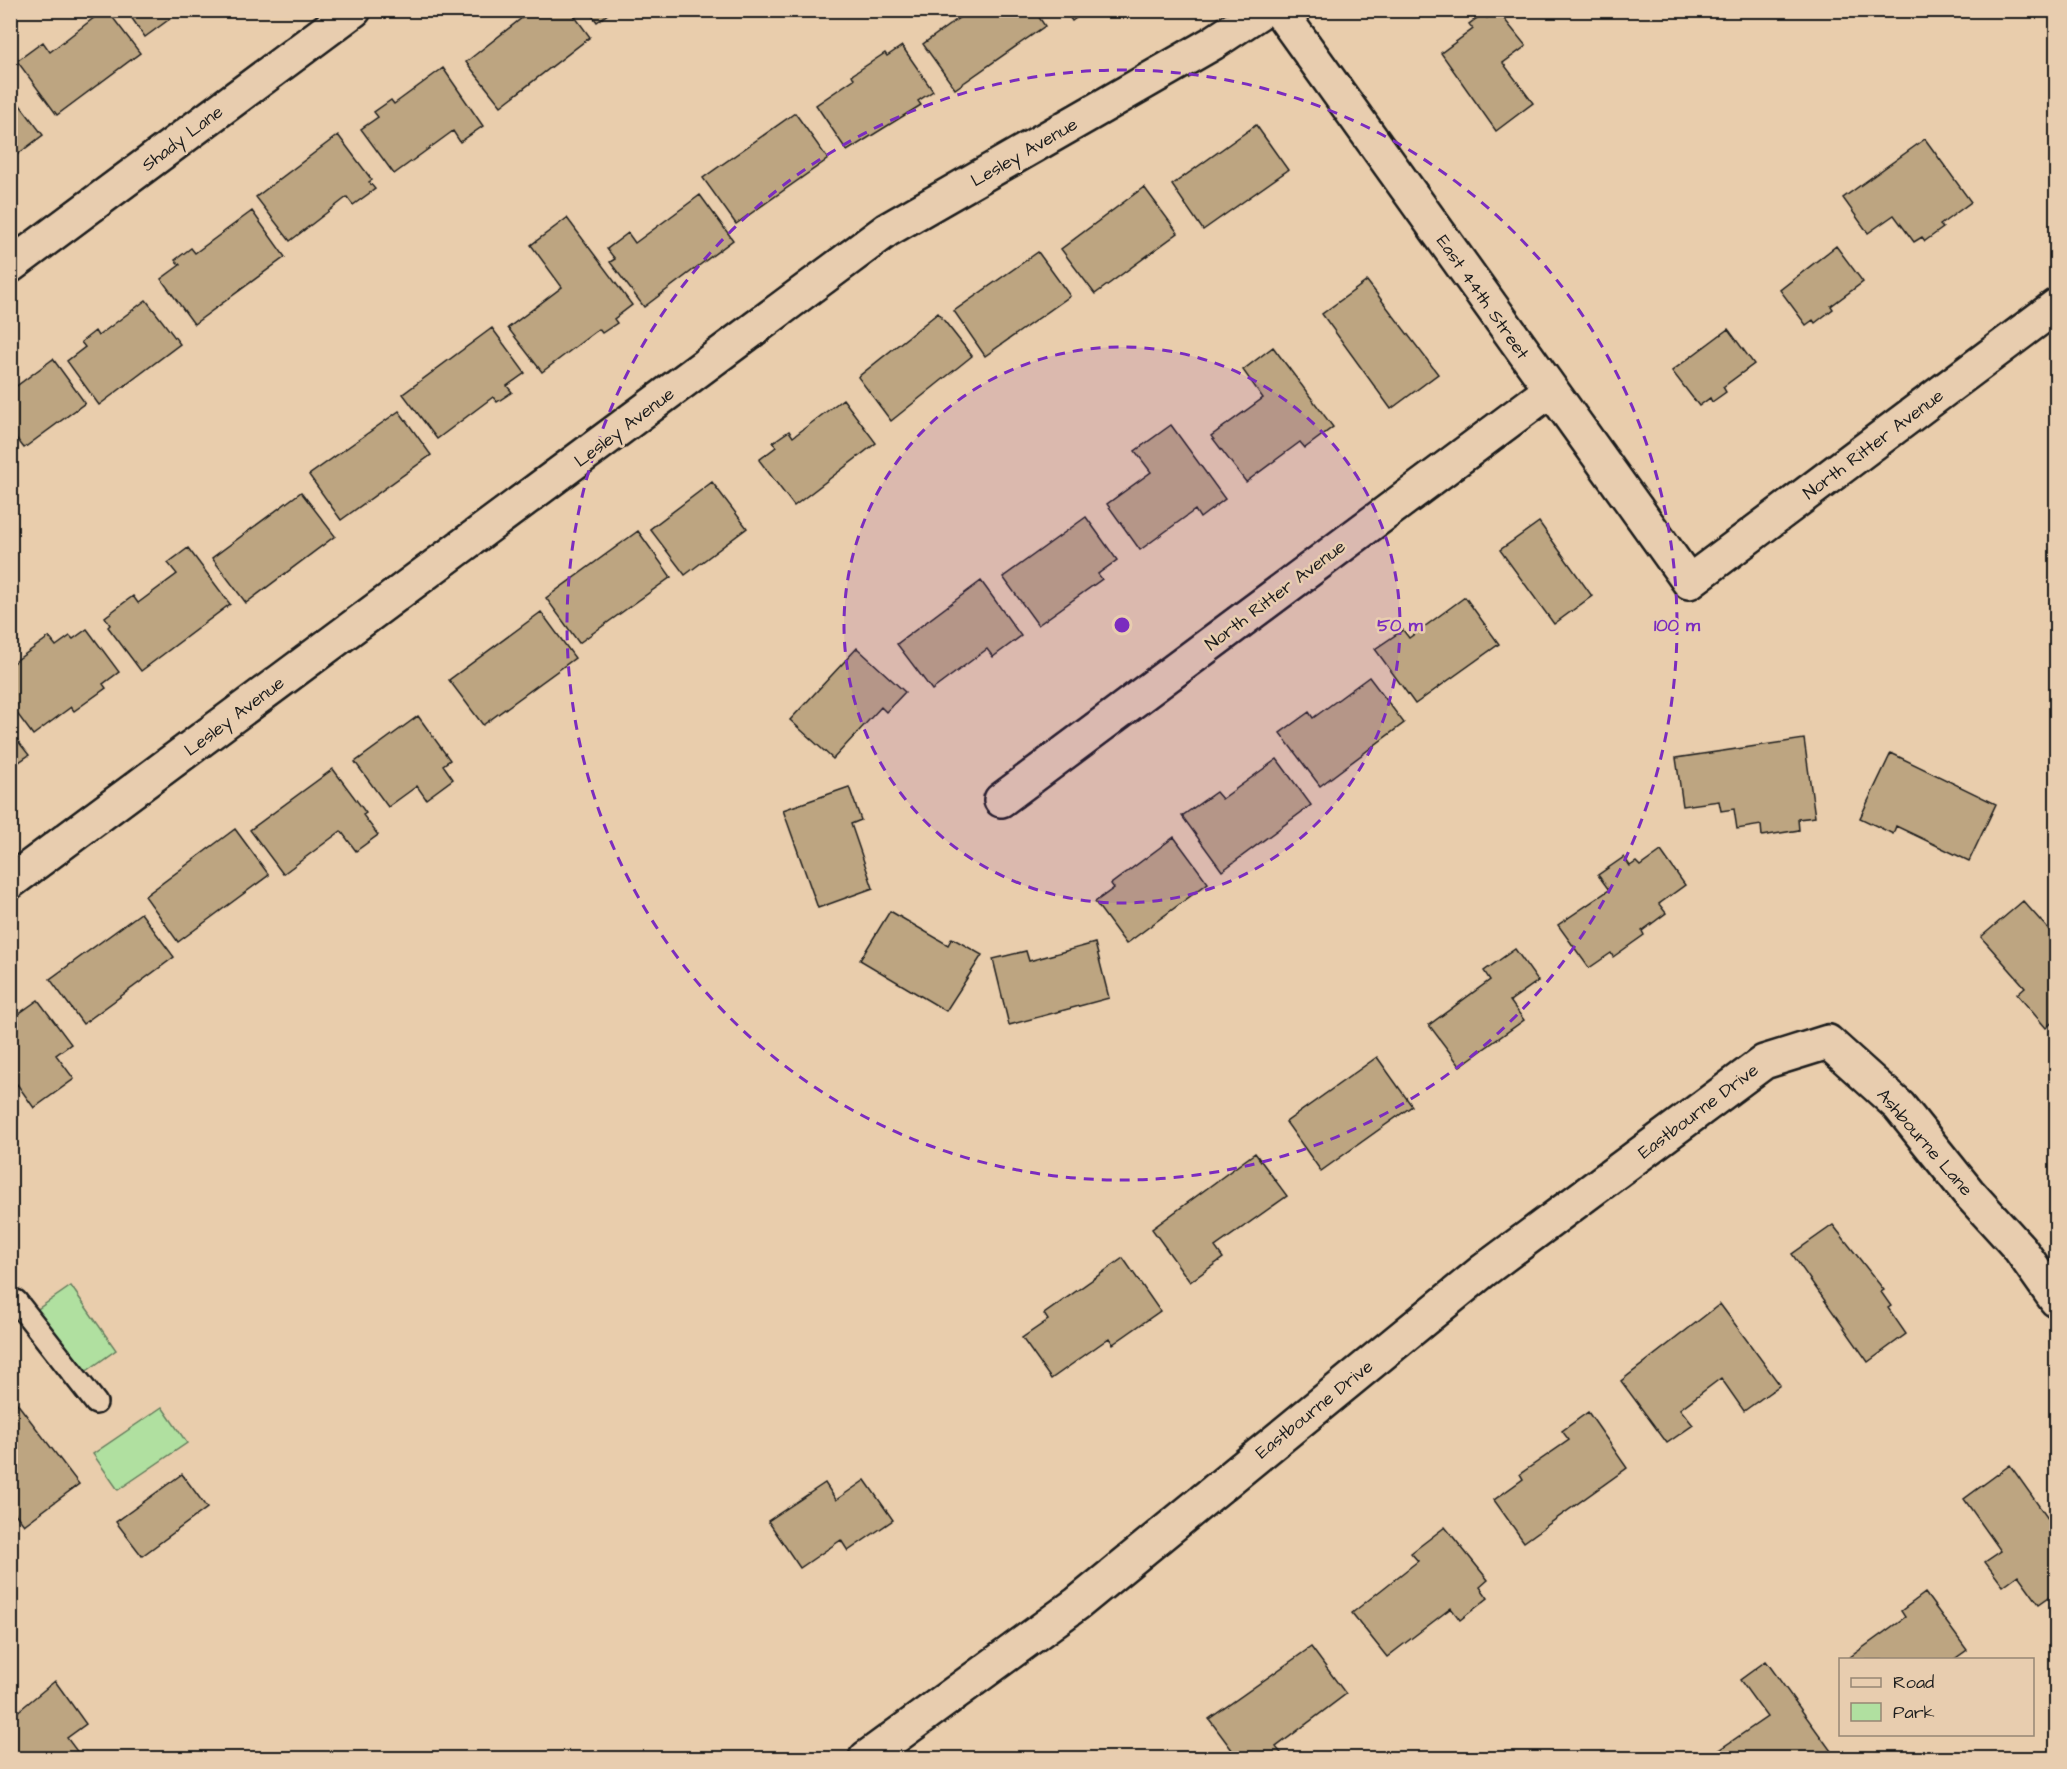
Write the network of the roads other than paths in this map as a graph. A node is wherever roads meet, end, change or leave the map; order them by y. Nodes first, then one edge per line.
1 (354, 10) edge
2 (1263, 10) edge
3 (1279, 10) edge
4 (10, 266) edge
5 (2056, 306) edge
6 (1550, 391) junction
7 (1689, 582) joint
8 (1001, 800) dead end
9 (10, 882) edge
10 (1764, 1062) joint
11 (10, 1300) edge
12 (2056, 1300) edge
13 (96, 1403) dead end
14 (866, 1758) edge

1 - 4 street, Shady Lane
2 - 9 street, Lesley Avenue
3 - 6 street, East 44th Street
5 - 7 street, North Ritter Avenue
6 - 7 street, East 44th Street
6 - 8 street, North Ritter Avenue
10 - 12 street, Ashbourne Lane
10 - 14 street, Eastbourne Drive
11 - 13 lane

